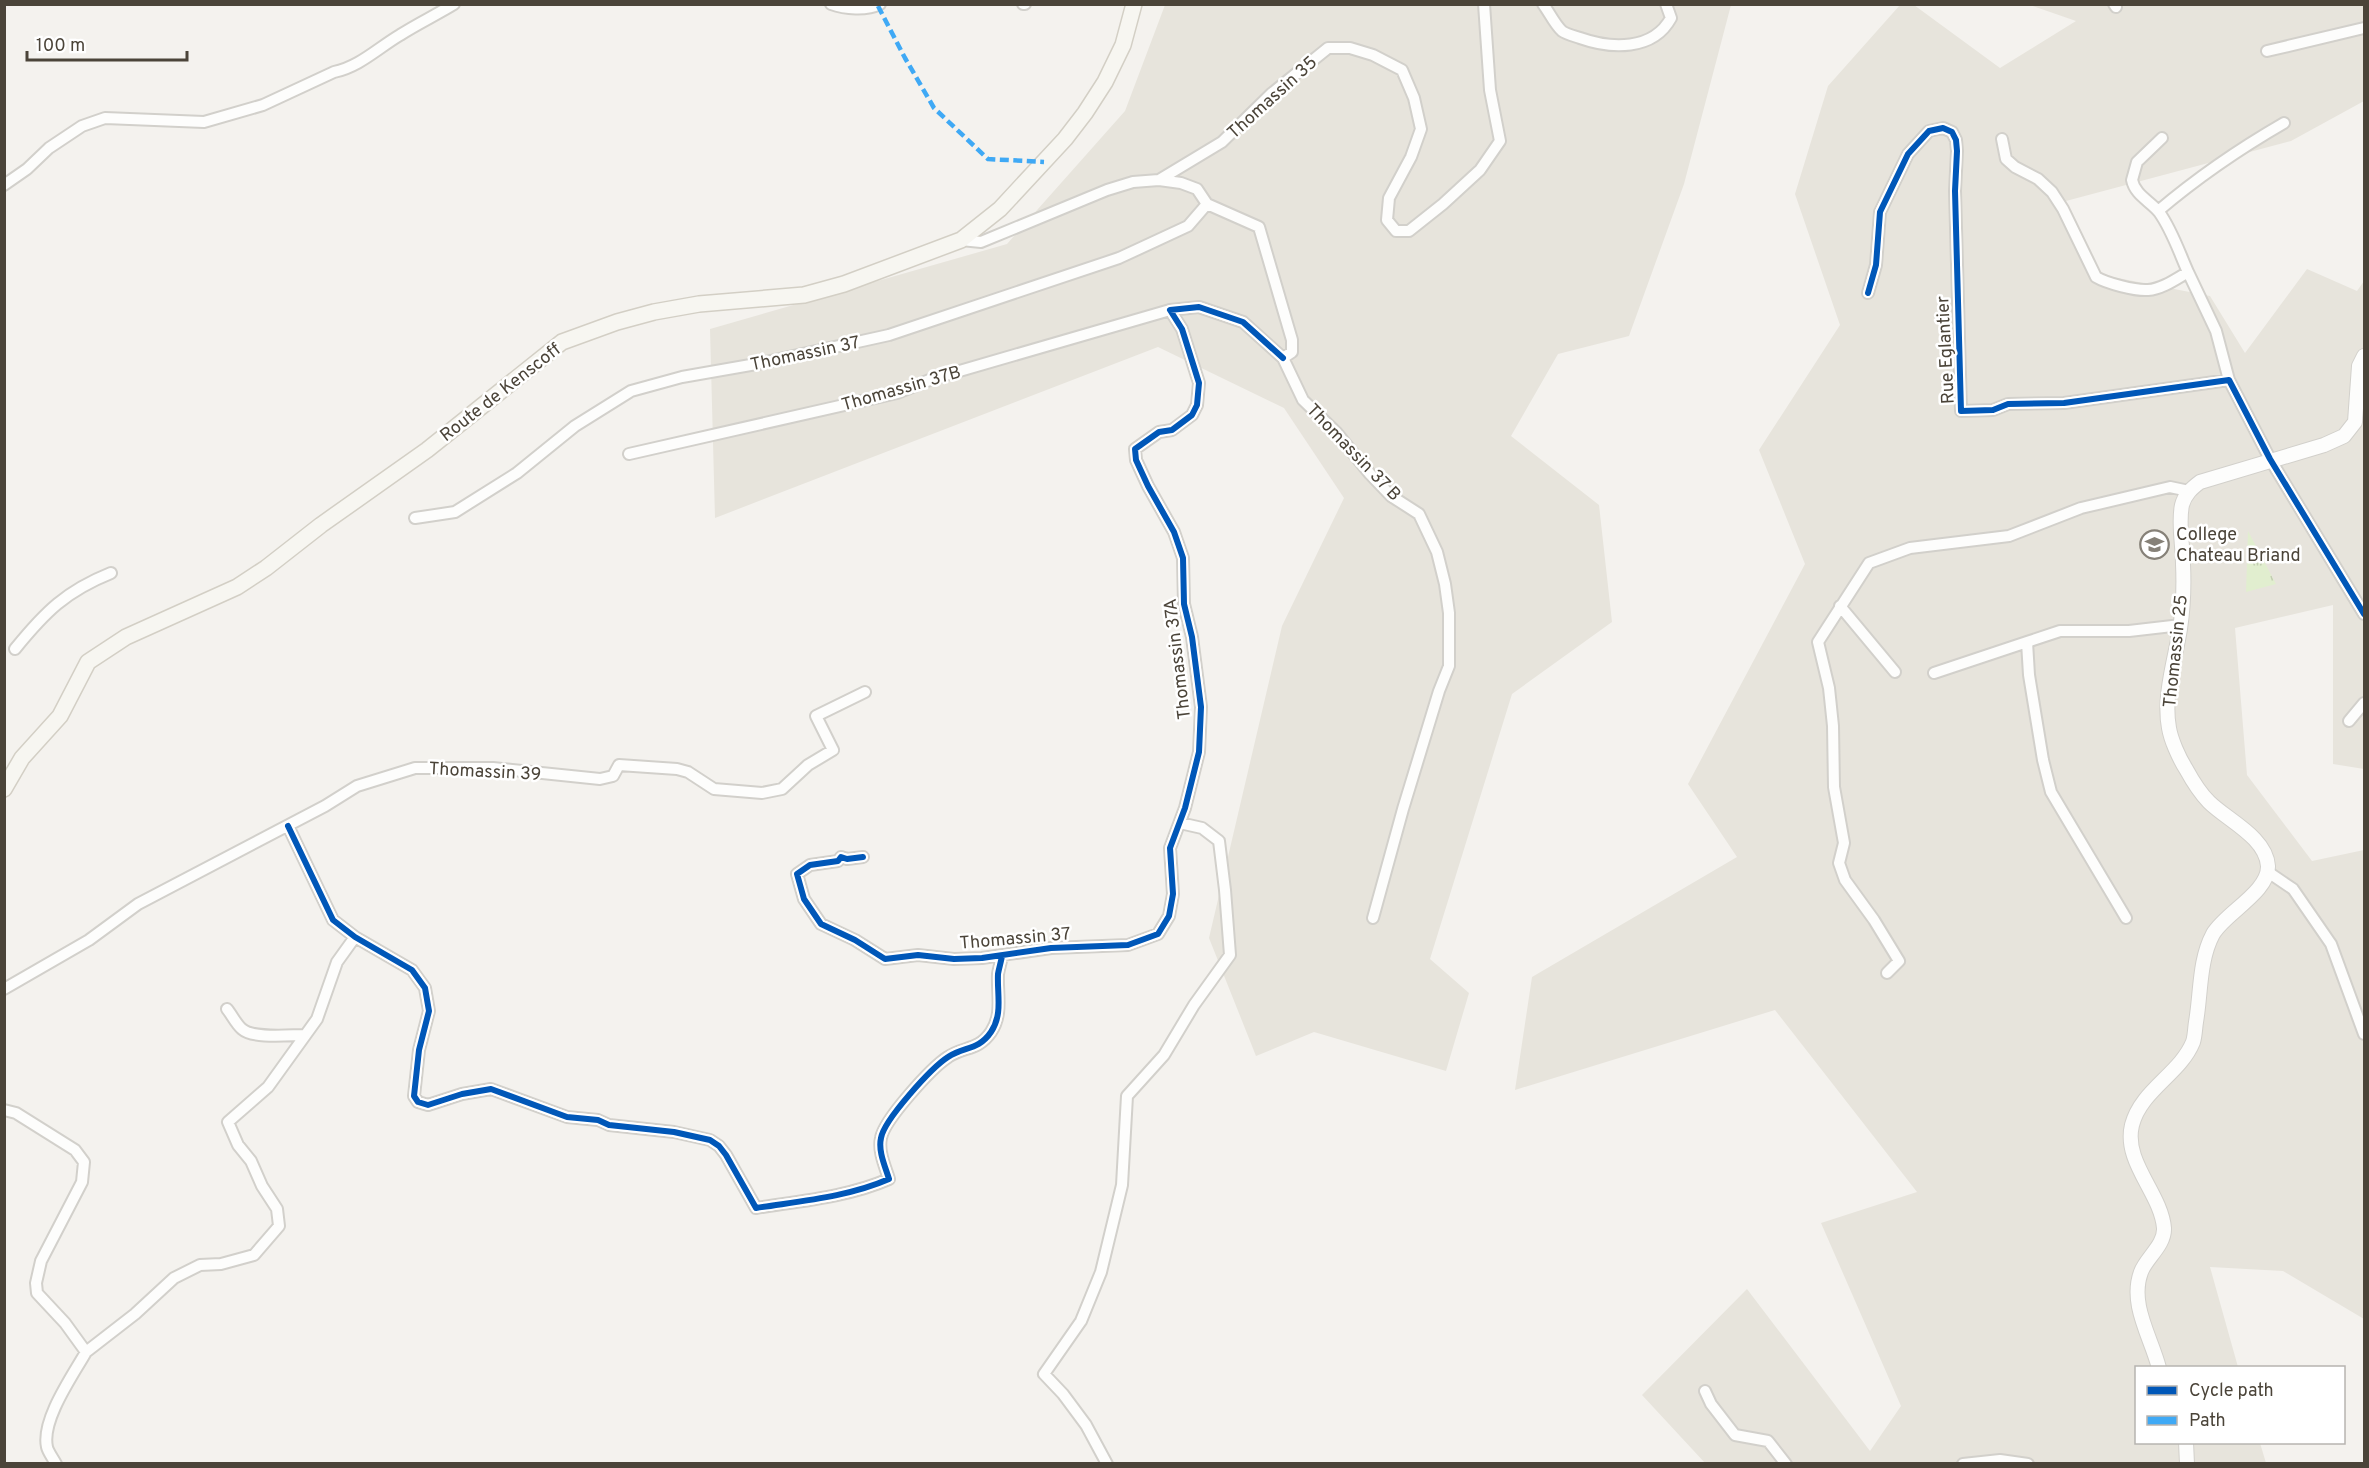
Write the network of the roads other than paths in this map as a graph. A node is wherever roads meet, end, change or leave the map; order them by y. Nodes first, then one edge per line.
1 (454, 4) edge
2 (831, 4) edge
3 (1134, 4) edge
4 (1484, 4) edge
5 (1543, 4) edge
6 (1665, 4) edge
7 (879, 5) edge
8 (2364, 28) edge
9 (2267, 51) dead end
10 (2284, 123) dead end
11 (2162, 138) dead end
12 (2002, 139) dead end
13 (1159, 180) junction
14 (4, 185) edge
15 (1207, 204) junction
16 (2158, 212) junction
17 (961, 240) junction
18 (2188, 272) junction
19 (1868, 293) dead end
20 (1170, 310) junction
21 (2364, 356) edge
22 (1283, 358) junction
23 (2229, 380) junction
24 (2360, 424) edge
25 (630, 454) dead end
26 (2270, 459) junction
27 (2189, 491) junction
28 (415, 518) dead end
29 (111, 573) dead end
30 (1840, 606) junction
31 (2364, 614) edge
32 (2181, 624) junction
33 (2027, 642) junction
34 (15, 649) dead end
35 (1895, 672) dead end
36 (1934, 673) dead end
37 (865, 692) dead end
38 (2364, 703) edge
39 (2349, 720) dead end
40 (4, 789) edge
41 (1180, 823) junction
42 (288, 826) junction
43 (863, 857) dead end
44 (2268, 872) junction
45 (1373, 918) dead end
46 (2126, 918) dead end
47 (355, 938) junction
48 (1002, 956) junction
49 (1887, 973) dead end
50 (4, 989) edge
51 (227, 1009) dead end
52 (2364, 1034) edge
53 (304, 1035) junction
54 (4, 1110) edge
55 (86, 1352) junction
56 (2158, 1366) edge
57 (1705, 1391) dead end
58 (2186, 1444) edge
59 (56, 1464) edge
60 (1107, 1464) edge
61 (1786, 1464) edge
62 (1963, 1464) edge
63 (2028, 1464) edge
64 (2187, 1464) edge

1 - 14 street
2 - 7 street
3 - 17 main road, Route de Kenscoff
4 - 13 street, Thomassin 35
5 - 6 street
8 - 9 street
10 - 16 street
11 - 16 street
12 - 18 street
13 - 15 street
13 - 17 street
15 - 22 street
15 - 28 street, Thomassin 37
16 - 18 street
17 - 40 main road, Route de Kenscoff
18 - 23 street
19 - 23 street, Rue Eglantier
20 - 22 street
20 - 25 street, Thomassin 37B
20 - 41 street, Thomassin 37A
21 - 24 street
22 - 45 street, Thomassin 37 B
23 - 26 street
24 - 26 street
26 - 27 street
26 - 31 street
27 - 30 street
27 - 32 street, Thomassin 25
29 - 34 street
30 - 35 street
30 - 49 street
32 - 33 street
32 - 44 street, Thomassin 25
33 - 36 street
33 - 46 street
37 - 42 street, Thomassin 39
38 - 39 street
41 - 48 street, Thomassin 37
41 - 60 street
42 - 47 street
42 - 50 street, Thomassin 39
43 - 48 street, Thomassin 37
44 - 52 street
44 - 56 street
47 - 48 street
47 - 53 street
51 - 53 street
53 - 55 street
54 - 55 street
55 - 59 street
57 - 61 street
58 - 64 street
62 - 63 street

